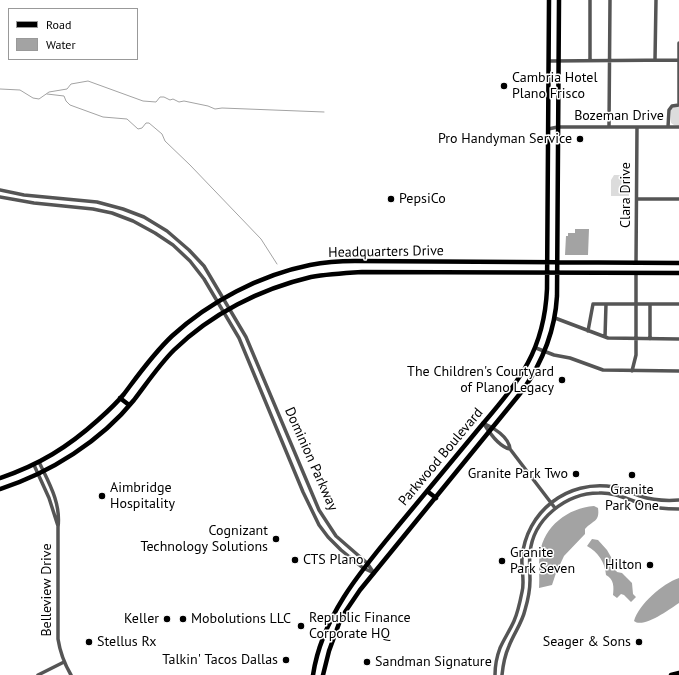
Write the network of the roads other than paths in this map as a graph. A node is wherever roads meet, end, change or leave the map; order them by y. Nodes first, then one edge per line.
1 (549, 0) edge
2 (559, 0) edge
3 (590, 0) edge
4 (610, 0) edge
5 (656, 0) edge
6 (679, 43) edge
7 (559, 60) junction
8 (590, 60) junction
9 (610, 60) junction
10 (655, 60) junction
11 (679, 60) edge
12 (549, 61) junction
13 (679, 104) edge
14 (548, 126) junction
15 (558, 127) junction
16 (610, 127) junction
17 (637, 127) junction
18 (668, 127) junction
19 (679, 127) edge
20 (548, 187) junction
21 (558, 187) junction
22 (0, 190) edge
23 (0, 197) edge
24 (71, 199) junction
25 (637, 199) junction
26 (679, 199) edge
27 (71, 206) junction
28 (548, 263) junction
29 (557, 263) junction
30 (636, 263) junction
31 (679, 263) edge
32 (548, 272) junction
33 (557, 272) junction
34 (636, 273) junction
35 (679, 273) edge
36 (224, 299) junction
37 (218, 303) junction
38 (606, 304) junction
39 (636, 304) junction
40 (650, 304) junction
41 (679, 304) edge
42 (230, 309) junction
43 (223, 313) junction
44 (555, 318) junction
45 (588, 331) junction
46 (605, 337) junction
47 (636, 339) junction
48 (650, 339) junction
49 (679, 339) edge
50 (536, 348) junction
51 (544, 352) junction
52 (632, 371) junction
53 (679, 371) edge
54 (266, 383) junction
55 (259, 386) junction
56 (120, 398) junction
57 (129, 405) junction
58 (483, 423) junction
59 (493, 427) junction
60 (489, 432) junction
61 (510, 449) junction
62 (39, 462) junction
63 (34, 465) junction
64 (43, 471) junction
65 (38, 474) junction
66 (0, 478) edge
67 (607, 486) junction
68 (0, 489) edge
69 (427, 491) junction
70 (607, 493) junction
71 (436, 498) junction
72 (656, 500) junction
73 (679, 500) edge
74 (551, 502) junction
75 (555, 508) junction
76 (655, 508) junction
77 (679, 509) edge
78 (327, 523) junction
79 (58, 527) junction
80 (321, 527) junction
81 (367, 563) junction
82 (363, 568) junction
83 (374, 573) junction
84 (522, 595) junction
85 (528, 596) junction
86 (318, 651) junction
87 (328, 653) junction
88 (64, 662) junction
89 (679, 673) edge
90 (495, 674) edge
91 (38, 675) edge
92 (71, 675) edge
93 (314, 675) edge
94 (323, 675) edge
95 (501, 675) edge
96 (671, 675) edge

1 - 12 main road, Parkwood Boulevard
2 - 7 main road, Parkwood Boulevard
3 - 8 street
4 - 9 street
5 - 10 street
6 - 11 street
7 - 8 street
7 - 12 street
7 - 15 main road, Parkwood Boulevard
8 - 9 street
9 - 10 street
9 - 16 street
10 - 11 street
11 - 13 street
12 - 14 main road, Parkwood Boulevard
13 - 18 street
14 - 15 street, Bozeman Drive
14 - 20 main road, Parkwood Boulevard
15 - 16 street, Bozeman Drive
15 - 21 main road, Parkwood Boulevard
16 - 17 street, Bozeman Drive
17 - 18 street, Bozeman Drive
17 - 25 street, Clara Drive
18 - 19 street, Bozeman Drive
20 - 21 main road
20 - 28 main road, Parkwood Boulevard
21 - 29 main road, Parkwood Boulevard
22 - 24 street, Dominion Parkway
23 - 27 street, Dominion Parkway
24 - 27 street
24 - 36 street, Dominion Parkway
25 - 26 street
25 - 30 street, Clara Drive
27 - 37 street, Dominion Parkway
28 - 29 main road, Headquarters Drive
28 - 32 main road, Parkwood Boulevard
28 - 36 main road, Headquarters Drive
29 - 30 main road, Headquarters Drive
29 - 33 main road, Parkwood Boulevard
30 - 31 main road, Headquarters Drive
30 - 34 main road
32 - 33 main road, Headquarters Drive
32 - 42 main road, Headquarters Drive
32 - 50 main road, Parkwood Boulevard
33 - 34 main road, Headquarters Drive
33 - 44 main road, Parkwood Boulevard
34 - 35 main road, Headquarters Drive
34 - 39 street
36 - 37 main road, Headquarters Drive
36 - 42 street, Dominion Parkway
37 - 43 street, Dominion Parkway
37 - 56 main road, Headquarters Drive
38 - 39 street
38 - 45 street
38 - 46 street
39 - 40 street
39 - 47 street
40 - 41 street
40 - 48 street
42 - 43 main road, Headquarters Drive
42 - 54 street, Dominion Parkway
43 - 55 street, Dominion Parkway
43 - 57 main road, Headquarters Drive
44 - 45 street
44 - 51 main road, Parkwood Boulevard
45 - 46 street
46 - 47 street
47 - 48 street
47 - 52 street
48 - 49 street
50 - 51 street
50 - 58 main road, Parkwood Boulevard
51 - 52 street
51 - 59 main road, Parkwood Boulevard
52 - 53 street
54 - 55 street
54 - 78 street, Dominion Parkway
55 - 80 street, Dominion Parkway
56 - 57 main road
56 - 62 main road, Headquarters Drive
57 - 64 main road, Headquarters Drive
58 - 59 street
58 - 60 street
58 - 69 main road, Parkwood Boulevard
59 - 60 main road, Parkwood Boulevard
59 - 61 street
60 - 61 street
60 - 71 main road, Parkwood Boulevard
61 - 74 street
62 - 63 main road, Headquarters Drive
62 - 64 street, Belleview Drive
63 - 65 street, Belleview Drive
63 - 66 main road, Headquarters Drive
64 - 65 main road, Headquarters Drive
64 - 79 street, Belleview Drive
65 - 68 main road, Headquarters Drive
65 - 79 street, Belleview Drive
67 - 70 street
67 - 72 street
67 - 74 street
69 - 71 main road
69 - 81 main road, Parkwood Boulevard
70 - 75 street
70 - 76 street
71 - 83 main road, Parkwood Boulevard
72 - 73 street
72 - 76 street
74 - 75 street
74 - 84 street
75 - 85 street
76 - 77 street
78 - 80 street
78 - 81 street, Dominion Parkway
79 - 88 street, Belleview Drive
80 - 82 street, Dominion Parkway
81 - 82 main road, Parkwood Boulevard
81 - 83 street, Dominion Parkway
82 - 83 street, Dominion Parkway
82 - 86 main road, Parkwood Boulevard
83 - 87 main road, Parkwood Boulevard
84 - 85 street
84 - 90 street
85 - 95 street
86 - 87 main road
86 - 93 main road, Parkwood Boulevard
87 - 94 main road, Parkwood Boulevard
88 - 91 street
88 - 92 street, Belleview Drive
89 - 96 main road
90 - 95 street

